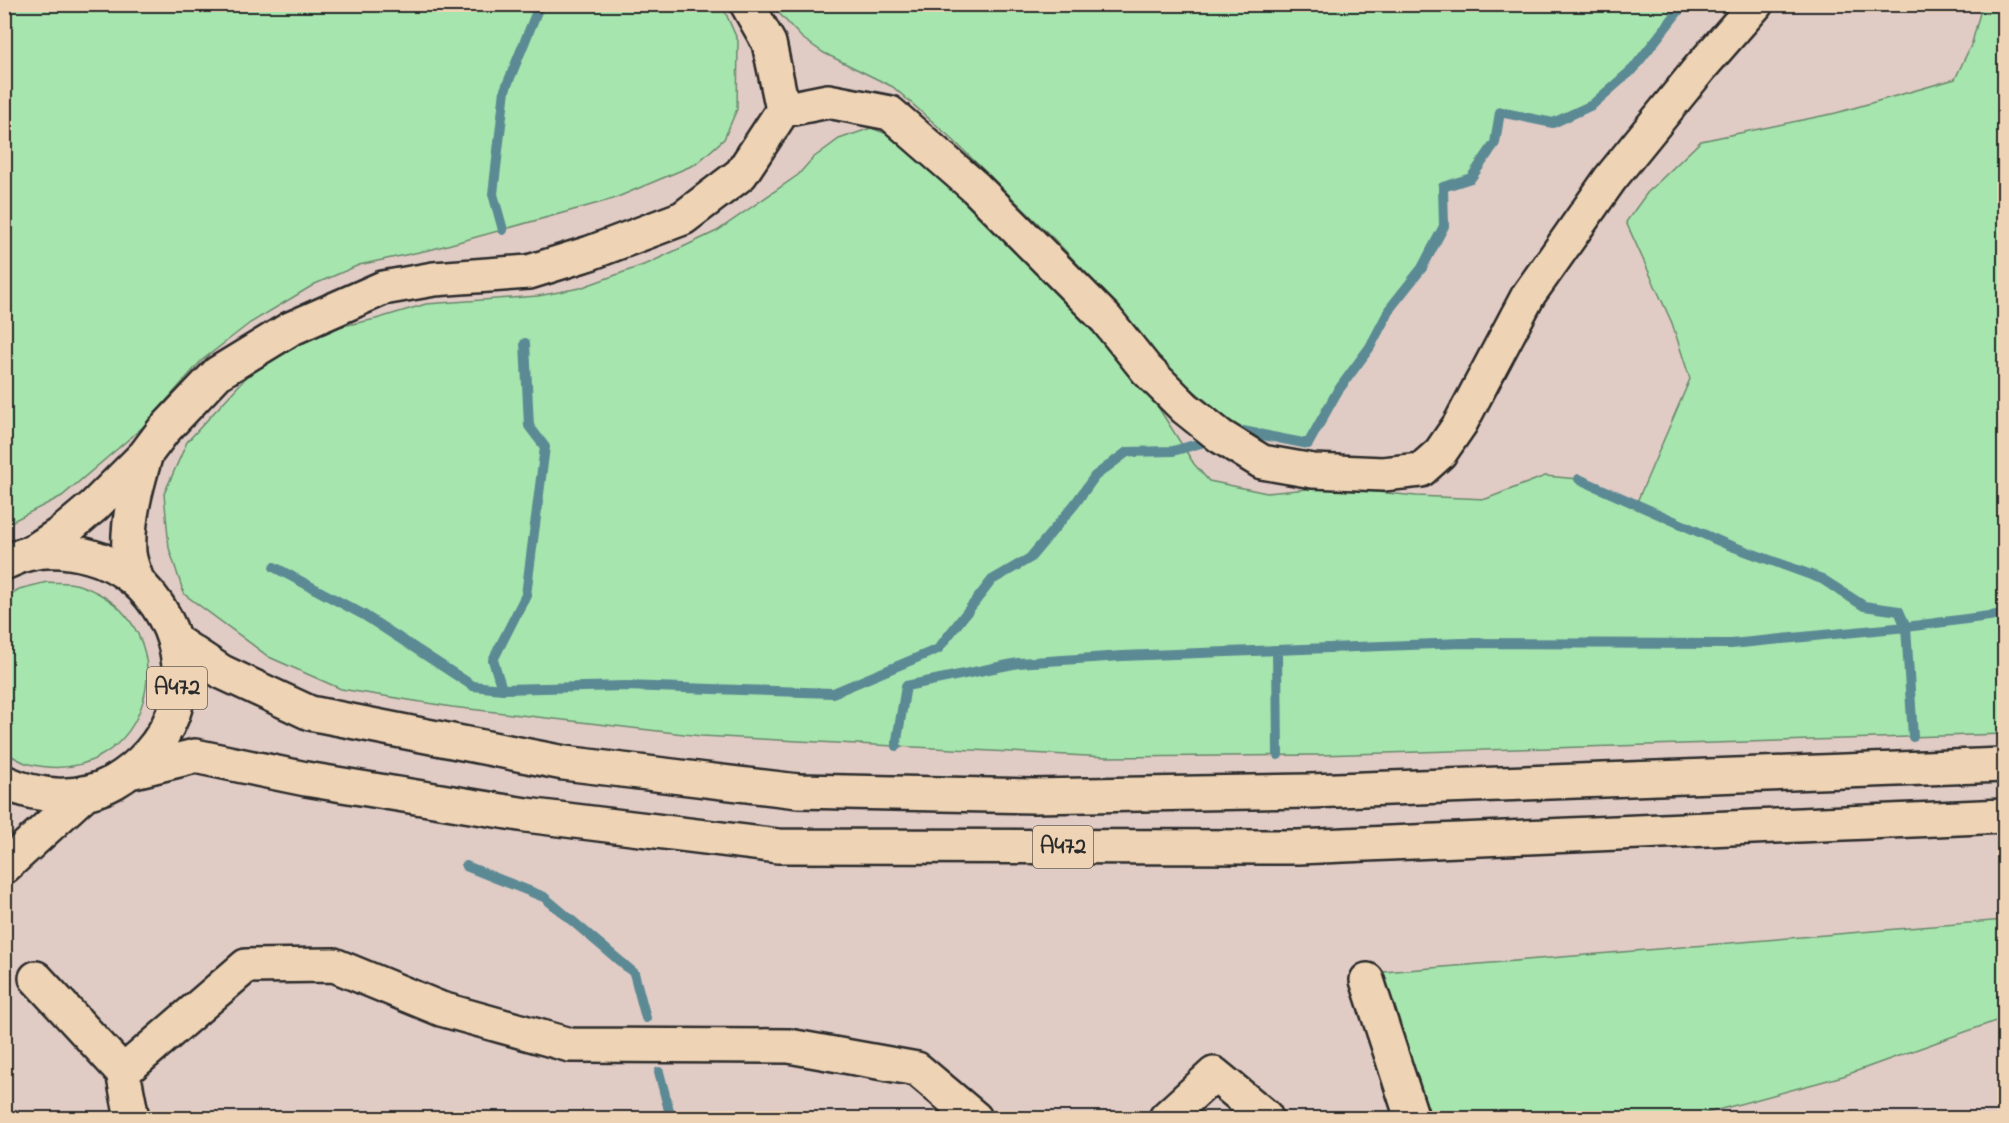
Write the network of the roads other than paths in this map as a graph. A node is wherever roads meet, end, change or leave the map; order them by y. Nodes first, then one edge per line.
1 (747, 4) edge
2 (1756, 4) edge
3 (783, 110) junction
4 (146, 455) junction
5 (18, 558) edge
6 (137, 580) junction
7 (175, 641) junction
8 (2004, 765) edge
9 (130, 772) junction
10 (4, 782) edge
11 (85, 793) junction
12 (2004, 816) edge
13 (4, 867) edge
14 (36, 978) dead end
15 (1367, 980) dead end
16 (123, 1072) junction
17 (1265, 1116) dead end
18 (132, 1119) edge
19 (975, 1119) edge
20 (1166, 1119) edge
21 (1412, 1119) edge

1 - 3 main road
2 - 3 main road
3 - 4 main road
4 - 5 main road
4 - 6 main road
5 - 6 main road, A472
6 - 7 main road, A472
7 - 8 main road, A472
7 - 9 main road, A472
9 - 11 main road, A472
9 - 12 main road, A472
10 - 11 main road, A472
11 - 13 main road
14 - 16 main road
15 - 21 main road
16 - 18 main road
16 - 19 main road
17 - 20 main road

